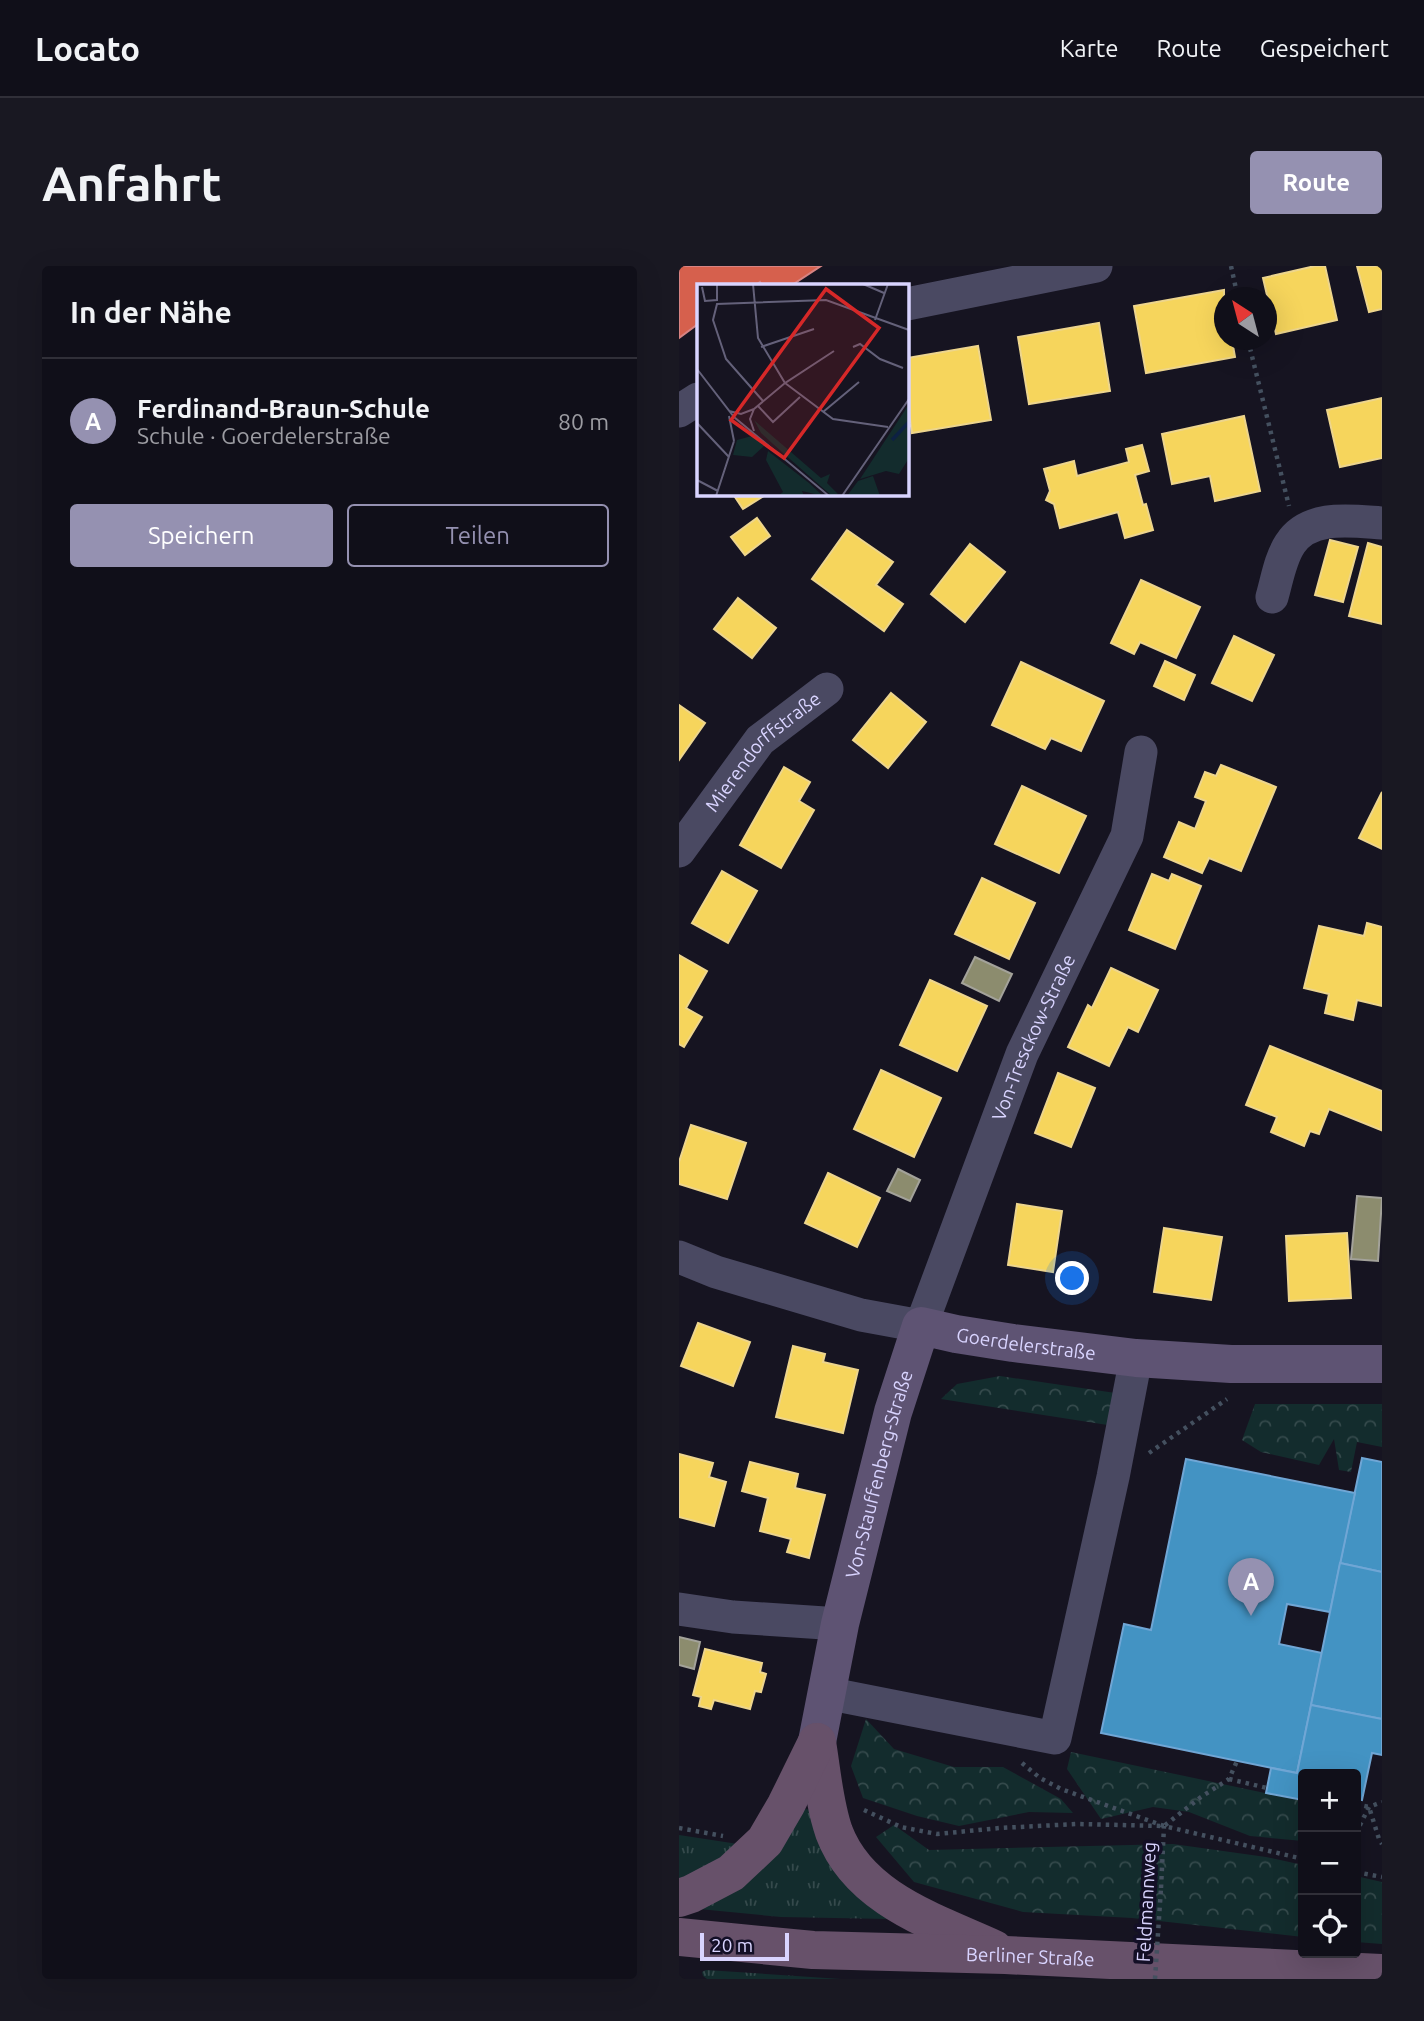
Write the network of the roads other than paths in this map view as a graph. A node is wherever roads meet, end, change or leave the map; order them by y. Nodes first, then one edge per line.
1 (1096, 266) edge
2 (908, 304) edge
3 (697, 400) edge
4 (679, 411) edge
5 (1382, 523) edge
6 (1272, 597) dead end
7 (827, 689) dead end
8 (1141, 752) dead end
9 (679, 851) edge
10 (679, 1257) edge
11 (921, 1326) junction
12 (1136, 1358) junction
13 (1382, 1364) edge
14 (679, 1609) edge
15 (840, 1624) junction
16 (826, 1693) junction
17 (817, 1742) junction
18 (679, 1898) edge
19 (679, 1937) edge
20 (967, 1954) junction
21 (1005, 1955) junction
22 (1382, 1973) edge
23 (911, 1979) edge

1 - 2 street
3 - 4 street
5 - 6 street
7 - 9 street, Mierendorffstraße
8 - 11 street, Von-Tresckow-Straße
10 - 11 street, Goerdelerstraße
11 - 12 main road, Goerdelerstraße
11 - 15 main road, Von-Stauffenberg-Straße
12 - 13 main road, Goerdelerstraße
12 - 16 street
14 - 15 street
15 - 16 main road, Von-Stauffenberg-Straße
16 - 17 main road, Von-Stauffenberg-Straße
17 - 18 highway
17 - 21 highway
19 - 20 highway, Berliner Straße
20 - 21 highway, Berliner Straße
20 - 23 highway
21 - 22 highway, Berliner Straße

